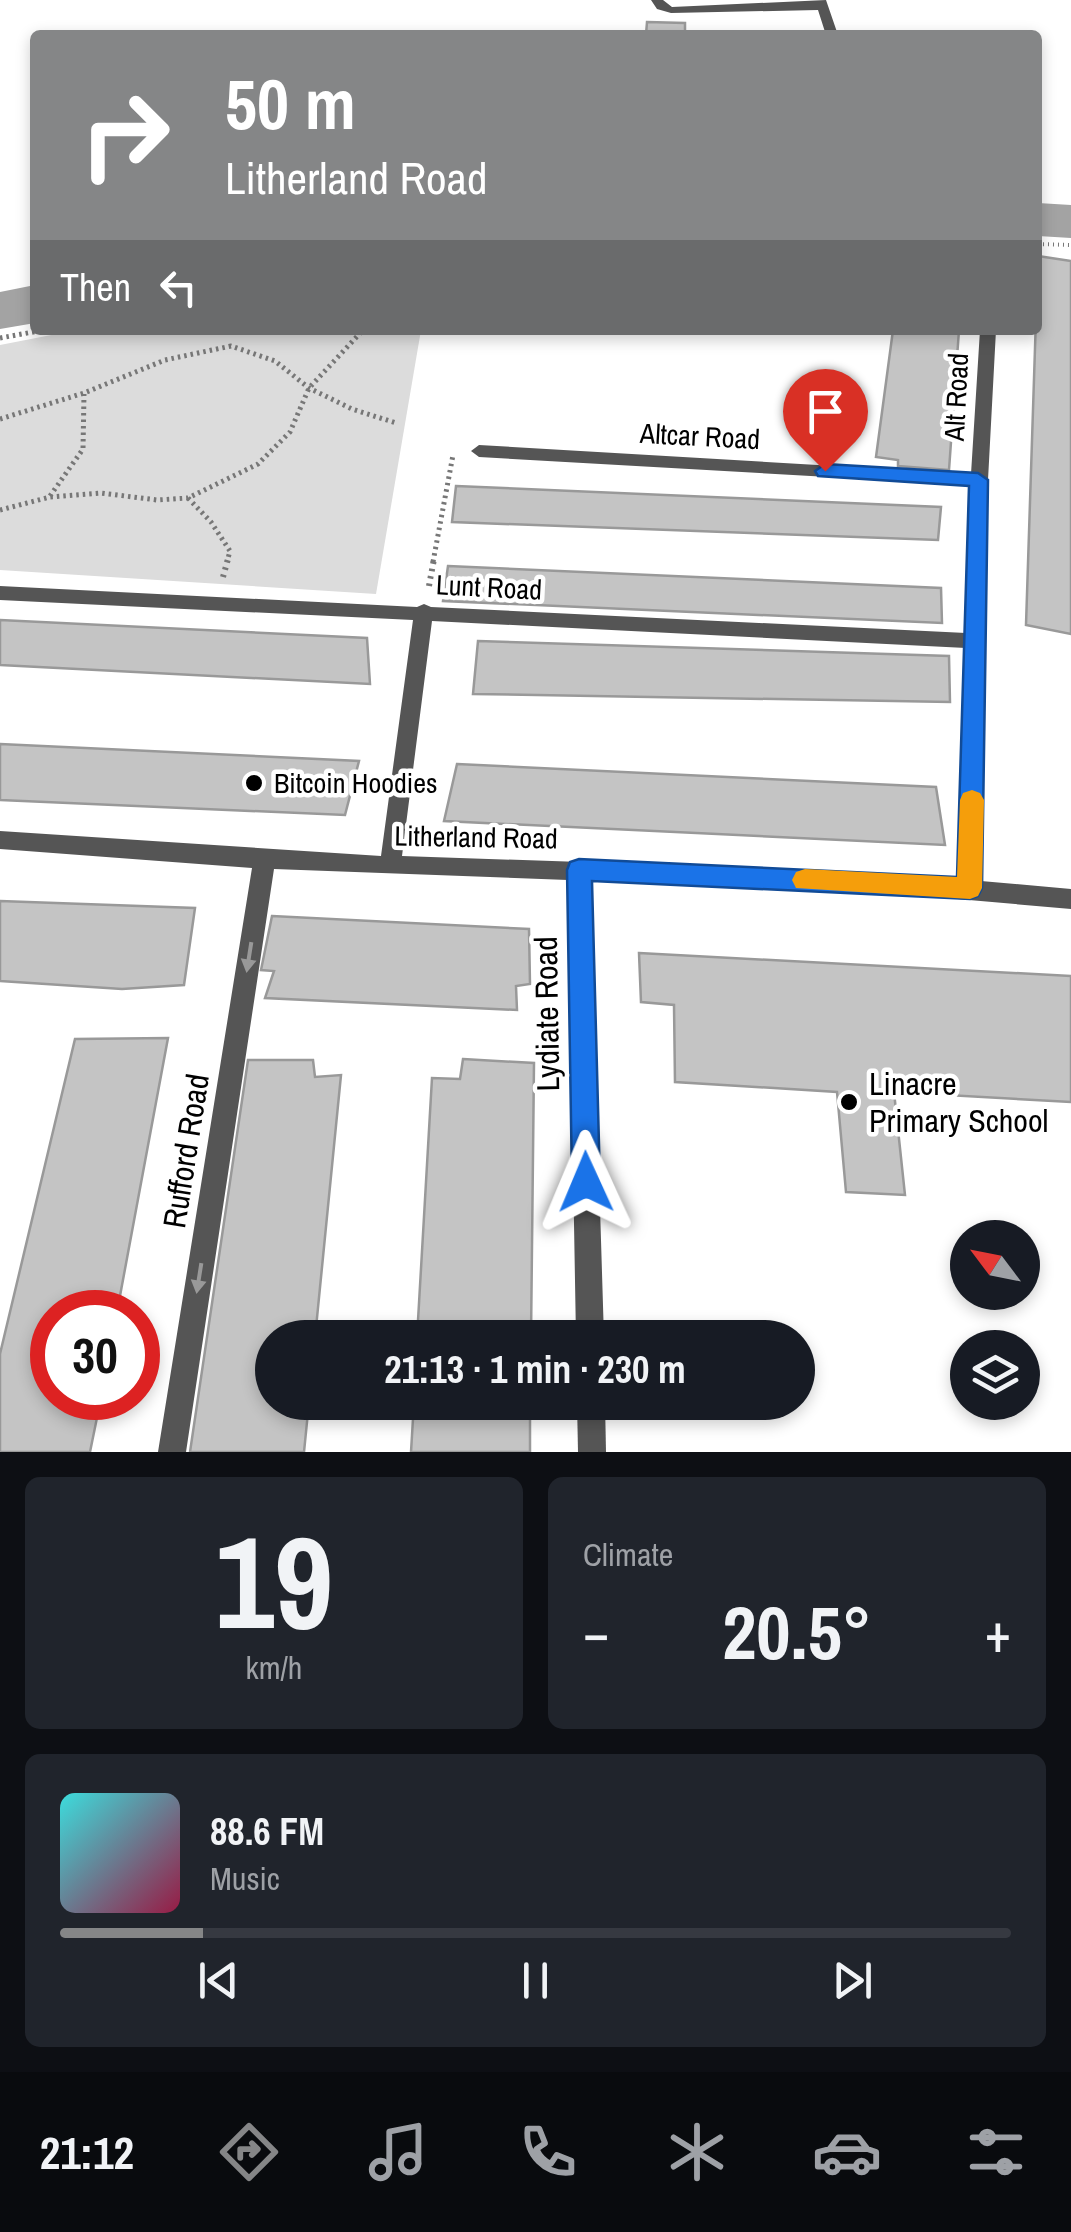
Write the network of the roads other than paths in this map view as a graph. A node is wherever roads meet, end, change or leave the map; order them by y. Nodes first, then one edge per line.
1 (657, 0) edge
2 (821, 3) edge
3 (830, 30) edge
4 (988, 335) edge
5 (478, 451) road end
6 (978, 480) junction
7 (0, 593) edge
8 (424, 612) junction
9 (976, 641) junction
10 (0, 840) edge
11 (264, 861) junction
12 (390, 866) junction
13 (579, 870) junction
14 (970, 888) junction
15 (1071, 899) edge
16 (590, 1320) edge
17 (591, 1420) edge
18 (172, 1452) edge
19 (592, 1452) edge

1 - 2 street
2 - 3 street
4 - 6 street, Alt Road
5 - 6 street, Altcar Road
6 - 9 street, Alt Road
7 - 8 street, Lunt Road
8 - 9 street, Lunt Road
8 - 12 street
9 - 14 street, Alt Road
10 - 11 street, Litherland Road
11 - 12 street, Litherland Road
11 -> 18 street, Rufford Road
12 - 13 street, Litherland Road
13 - 14 street, Litherland Road
13 - 16 street, Lydiate Road
14 - 15 street, Litherland Road
17 - 19 street

